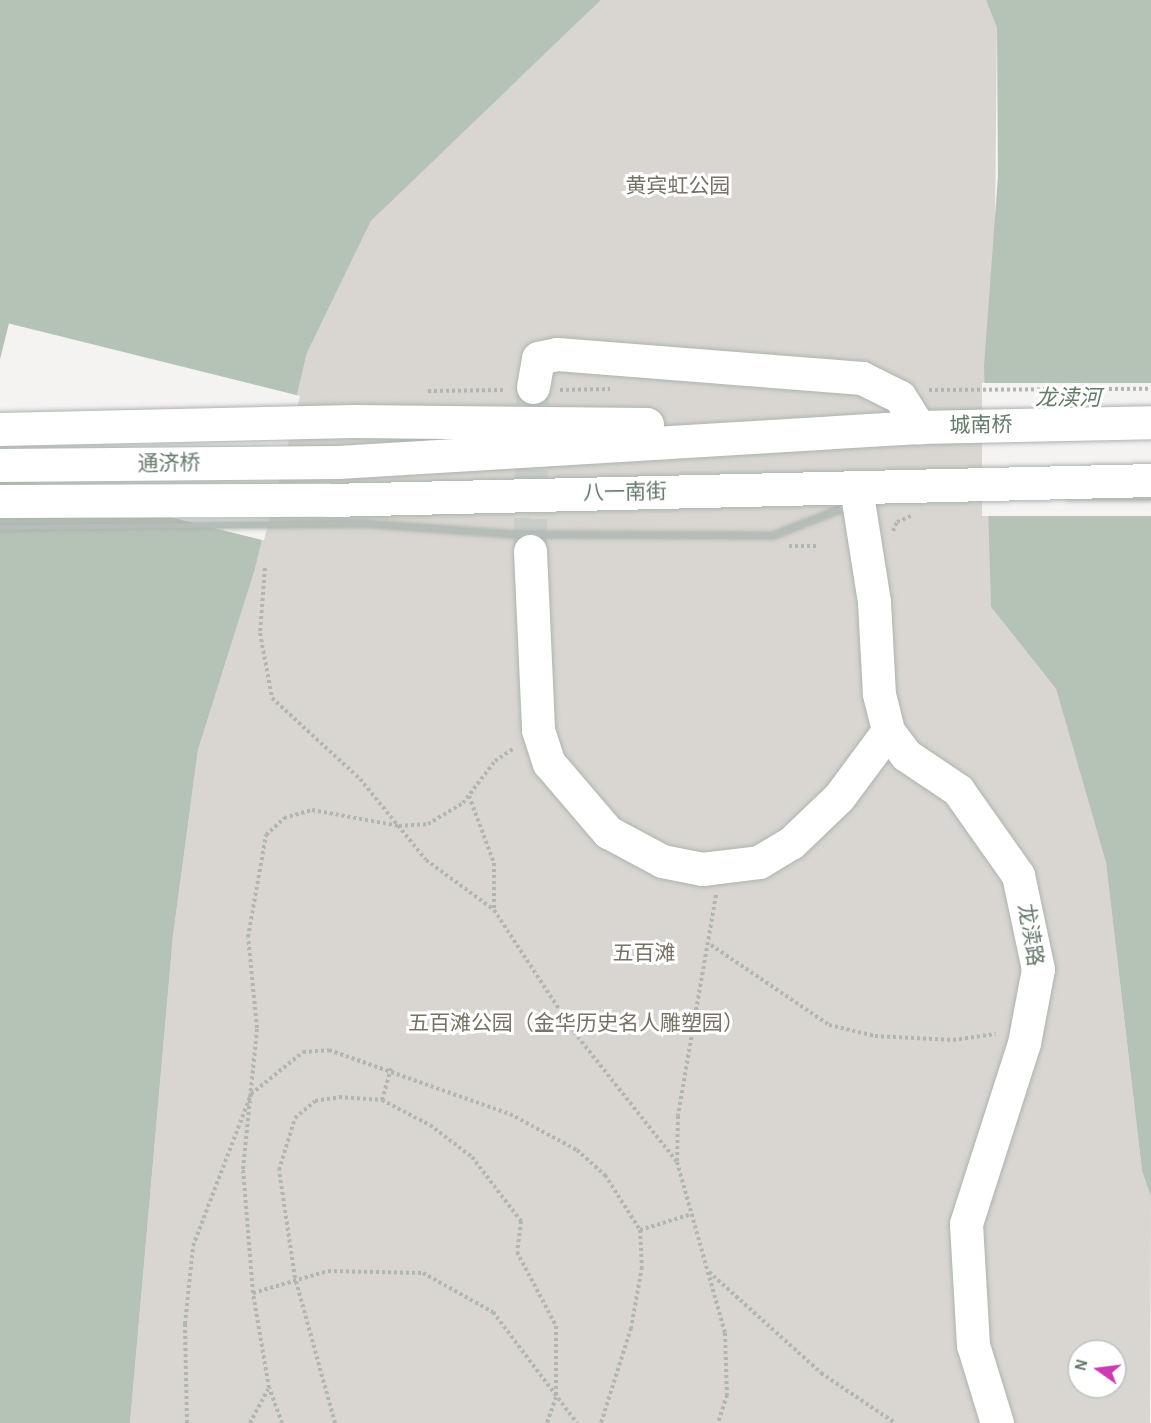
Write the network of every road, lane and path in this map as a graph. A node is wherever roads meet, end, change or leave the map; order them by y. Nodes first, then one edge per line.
1 (532, 387) tunnel mouth
2 (1151, 389) edge
3 (951, 391) dead end
4 (1151, 422) edge
5 (919, 427) junction
6 (0, 429) edge
7 (841, 433) junction
8 (0, 465) edge
9 (1151, 480) edge
10 (862, 497) junction
11 (1056, 498) dead end
12 (1151, 498) edge
13 (921, 499) junction
14 (329, 500) joint
15 (0, 501) edge
16 (0, 527) edge
17 (889, 539) dead end
18 (530, 551) tunnel mouth
19 (265, 568) dead end
20 (538, 730) junction
21 (888, 732) junction
22 (469, 795) junction
23 (399, 826) junction
24 (719, 867) junction
25 (494, 910) junction
26 (711, 945) junction
27 (1026, 1029) junction
28 (391, 1068) junction
29 (250, 1094) junction
30 (382, 1100) junction
31 (677, 1162) junction
32 (692, 1214) junction
33 (640, 1230) junction
34 (708, 1271) junction
35 (295, 1278) junction
36 (253, 1293) junction
37 (269, 1388) junction
38 (556, 1397) junction
39 (187, 1423) edge
40 (250, 1423) edge
41 (282, 1423) edge
42 (335, 1423) edge
43 (547, 1423) edge
44 (577, 1423) edge
45 (601, 1423) edge
46 (718, 1423) edge
47 (895, 1423) edge
48 (997, 1423) edge

1 - 5 main road
2 - 3 path
4 - 5 main road, 城南桥
5 - 7 main road
6 - 7 main road
7 - 8 main road, 通济桥
9 - 13 main road
10 - 13 main road, 八一南街
10 - 14 main road, 八一南街
10 - 16 lane
10 - 21 main road, 龙渎路
11 - 12 lane
13 - 17 path
14 - 15 main road, 通济桥
18 - 20 main road
19 - 23 path
20 - 22 path
20 - 24 main road
21 - 24 main road
21 - 27 main road, 龙渎路
22 - 23 path
22 - 25 path
23 - 25 path
23 - 29 path
24 - 26 path
25 - 31 path
26 - 27 path
26 - 31 path
27 - 48 main road, 龙渎路
28 - 29 path
28 - 30 path
28 - 33 path
29 - 36 path
29 - 39 path
30 - 35 path
30 - 38 path
31 - 32 path
32 - 33 path
32 - 34 path
33 - 45 path
34 - 46 path
34 - 47 path
35 - 36 path
35 - 38 path
35 - 42 path
36 - 37 path
37 - 40 path
37 - 41 path
38 - 43 path
38 - 44 path

